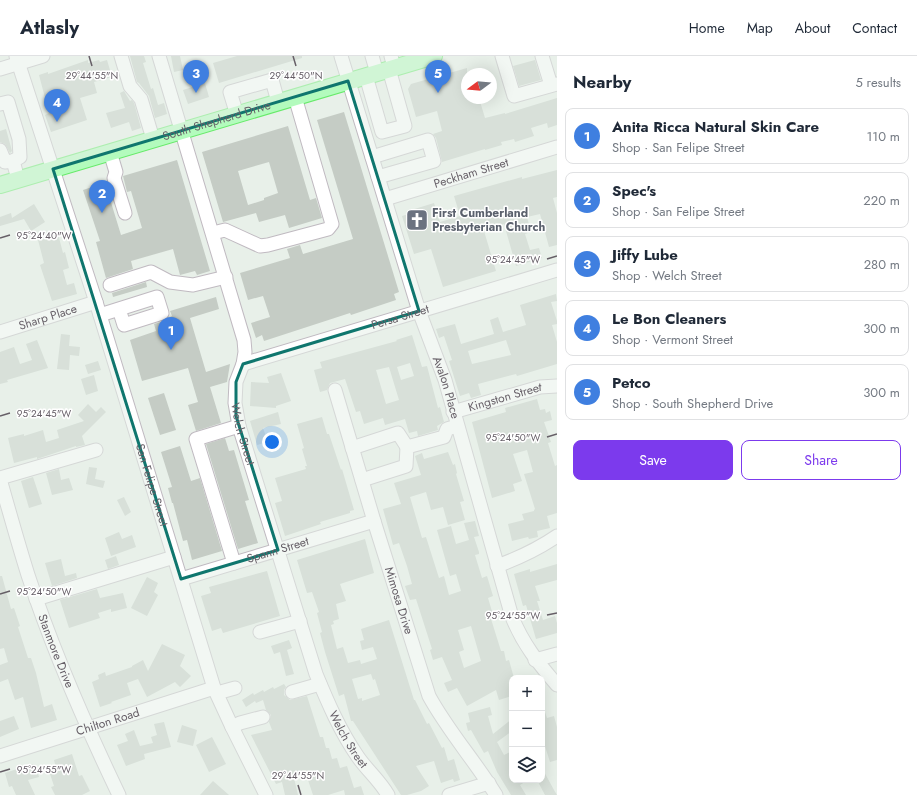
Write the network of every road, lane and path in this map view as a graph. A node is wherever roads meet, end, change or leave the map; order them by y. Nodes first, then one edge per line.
1 (43, 56) edge
2 (121, 56) edge
3 (159, 56) edge
4 (341, 56) edge
5 (372, 56) edge
6 (502, 56) edge
7 (542, 56) edge
8 (425, 57) edge
9 (17, 60) edge
10 (383, 68) edge
11 (0, 69) edge
12 (348, 81) junction
13 (554, 85) edge
14 (29, 96) junction
15 (295, 97) junction
16 (278, 102) junction
17 (5, 107) edge
18 (236, 115) junction
19 (181, 131) junction
20 (153, 139) junction
21 (557, 147) edge
22 (0, 150) edge
23 (110, 152) junction
24 (372, 157) junction
25 (13, 161) junction
26 (53, 169) junction
27 (378, 177) junction
28 (18, 180) junction
29 (0, 185) edge
30 (385, 199) junction
31 (125, 213) dead end
32 (212, 233) junction
33 (557, 270) edge
34 (226, 277) junction
35 (110, 284) dead end
36 (96, 302) junction
37 (119, 309) dead end
38 (419, 311) junction
39 (100, 314) junction
40 (0, 332) edge
41 (243, 364) junction
42 (557, 386) edge
43 (335, 390) dead end
44 (453, 412) junction
45 (239, 426) junction
46 (457, 426) junction
47 (407, 447) junction
48 (352, 448) junction
49 (96, 450) dead end
50 (0, 479) edge
51 (362, 480) junction
52 (374, 521) junction
53 (557, 536) edge
54 (278, 550) junction
55 (174, 557) junction
56 (234, 563) junction
57 (497, 566) junction
58 (181, 579) junction
59 (36, 599) junction
60 (300, 621) junction
61 (260, 632) dead end
62 (557, 654) edge
63 (535, 660) junction
64 (320, 684) junction
65 (557, 685) edge
66 (235, 688) dead end
67 (215, 690) junction
68 (292, 692) dead end
69 (263, 717) dead end
70 (88, 727) junction
71 (232, 727) junction
72 (0, 756) edge
73 (489, 783) junction
74 (119, 795) edge
75 (266, 795) edge
76 (388, 795) edge
77 (449, 795) edge
78 (496, 795) edge

1 - 9 street
2 - 20 street
3 - 19 street, Welch Street
4 - 12 street, Avalon Place
5 - 10 street
6 - 13 street
7 - 13 street
8 - 10 main road, South Shepherd Drive
9 - 11 street
9 - 14 street, San Felipe Street
10 - 12 main road, South Shepherd Drive
12 - 15 main road, South Shepherd Drive
12 - 24 street, Avalon Place
14 - 17 street
14 - 26 street, San Felipe Street
15 - 16 main road, South Shepherd Drive
15 - 32 street
16 - 18 main road, South Shepherd Drive
16 - 18 street
17 - 25 street
18 - 19 main road, South Shepherd Drive
19 - 20 main road, South Shepherd Drive
19 - 32 street, Welch Street
20 - 23 main road, South Shepherd Drive
21 - 30 street, Peckham Street
22 - 25 street
23 - 26 main road, South Shepherd Drive
23 - 31 street
24 - 27 street, Avalon Place
24 - 27 street
25 - 28 street
26 - 28 main road, South Shepherd Drive
26 - 36 street, San Felipe Street
27 - 30 street, Avalon Place
28 - 29 main road, South Shepherd Drive
30 - 38 street, Avalon Place
32 - 34 street, Welch Street
33 - 38 street, Persa Street
34 - 35 street
34 - 41 street, Welch Street
36 - 39 street, San Felipe Street
36 - 40 street, Sharp Place
37 - 39 street
38 - 41 street, Persa Street
38 - 44 street, Avalon Place
39 - 55 street, San Felipe Street
41 - 45 street, Welch Street
42 - 44 street, Kingston Street
43 - 48 street, Mimosa Drive
44 - 46 street, Avalon Place
45 - 54 street, Welch Street
45 - 56 street
46 - 47 street
46 - 57 street, Avalon Place
47 - 48 street
47 - 51 street
48 - 51 street, Mimosa Drive
49 - 50 street
50 - 59 street, Stanmore Drive
51 - 52 street, Mimosa Drive
52 - 54 street, Spann Street
52 - 73 street, Mimosa Drive
53 - 57 street
54 - 56 street, Spann Street
54 - 60 street, Welch Street
55 - 58 street, San Felipe Street
55 - 59 street
56 - 58 street, Spann Street
57 - 63 street, Avalon Place
58 - 67 street, San Felipe Street
59 - 70 street, Stanmore Drive
60 - 61 street
60 - 64 street, Welch Street
62 - 63 street
63 - 65 street, Avalon Place
64 - 68 street
64 - 76 street, Welch Street
66 - 67 street, Chilton Road
67 - 70 street, Chilton Road
67 - 71 street, San Felipe Street
69 - 71 street
70 - 72 street, Chilton Road
70 - 74 street, Stanmore Drive
71 - 75 street, San Felipe Street
73 - 77 street
73 - 78 street, Mimosa Drive

